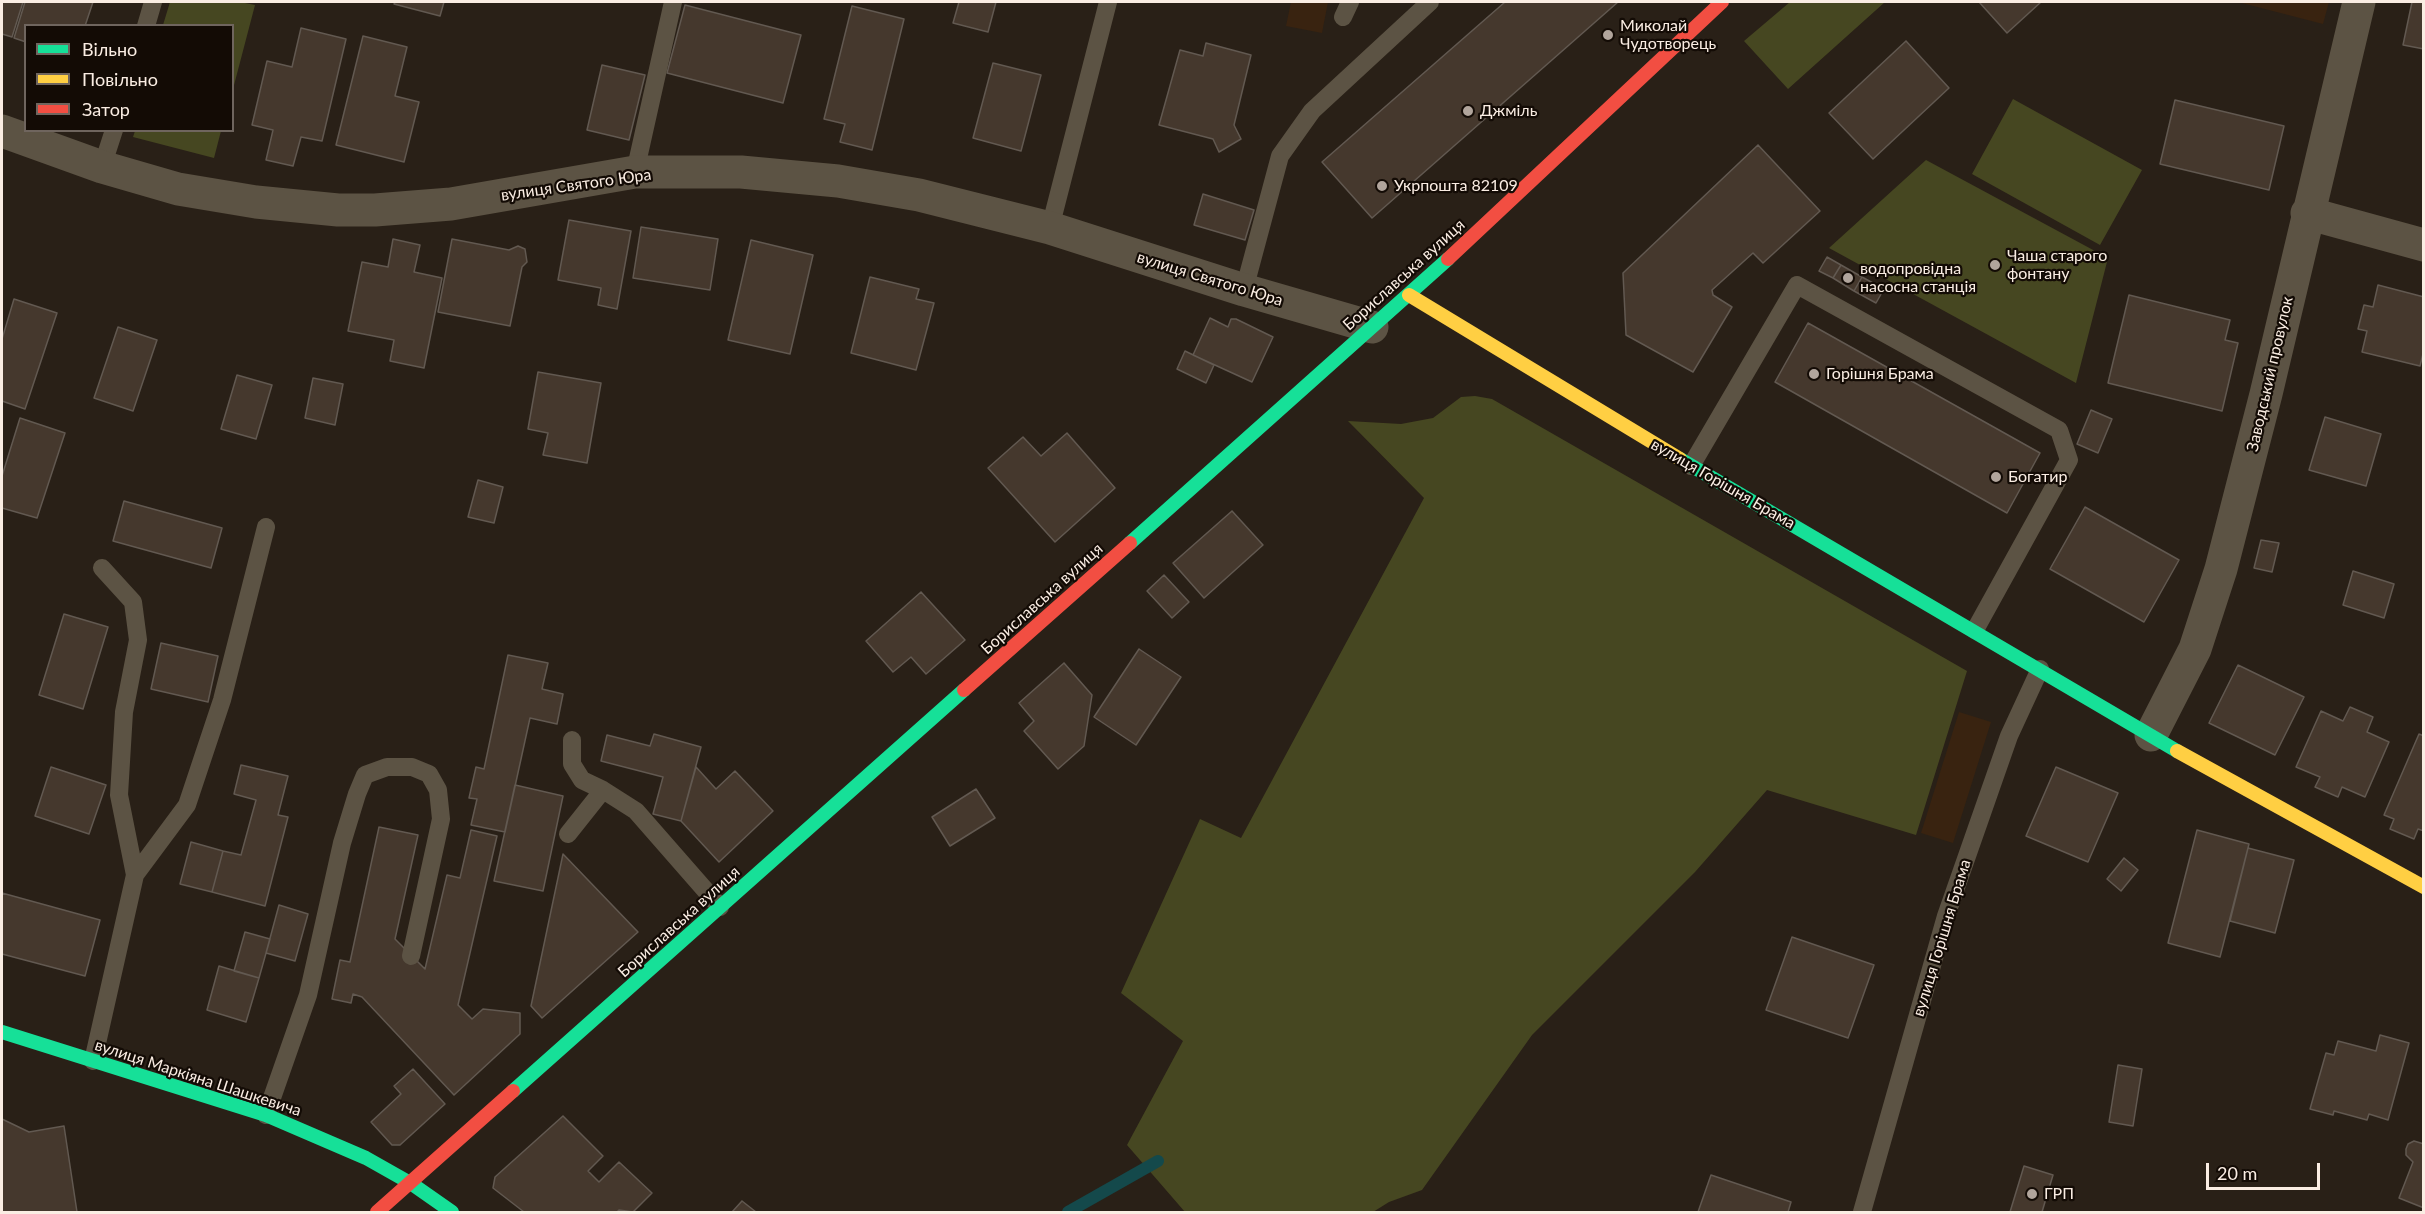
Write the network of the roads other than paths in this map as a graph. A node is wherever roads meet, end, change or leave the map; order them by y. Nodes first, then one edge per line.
1 (153, 2) edge
2 (673, 2) edge
3 (1108, 2) edge
4 (1430, 2) edge
5 (1722, 2) edge
6 (2359, 2) edge
7 (147, 24) edge
8 (2, 131) edge
9 (113, 132) edge
10 (102, 167) junction
11 (635, 172) junction
12 (2307, 213) junction
13 (1050, 228) junction
14 (2424, 245) edge
15 (1244, 290) junction
16 (1409, 295) junction
17 (1372, 327) junction
18 (1691, 466) junction
19 (266, 527) dead end
20 (102, 568) dead end
21 (1975, 630) junction
22 (2040, 669) junction
23 (2151, 735) junction
24 (572, 740) dead end
25 (603, 790) junction
26 (568, 834) dead end
27 (135, 875) junction
28 (2424, 887) edge
29 (720, 907) junction
30 (411, 956) dead end
31 (2, 1032) edge
32 (93, 1061) junction
33 (266, 1115) junction
34 (412, 1184) junction
35 (377, 1212) edge
36 (453, 1212) edge
37 (1862, 1212) edge

1 - 7 lane
2 - 11 lane
3 - 13 lane
4 - 15 lane
5 - 16 street, Бориславська вулиця
6 - 12 street, Заводський провулок
8 - 10 street, вулиця Святого Юра
9 - 10 lane
10 - 11 street, вулиця Святого Юра
11 - 13 street, вулиця Святого Юра
12 - 14 street
12 - 23 street, Заводський провулок
13 - 15 street, вулиця Святого Юра
15 - 17 street, вулиця Святого Юра
16 - 17 street, Бориславська вулиця
16 - 18 street, вулиця Горішня Брама
17 - 29 street, Бориславська вулиця
18 - 21 street, вулиця Горішня Брама
18 - 21 lane
19 - 27 lane
20 - 27 lane
21 - 22 street, вулиця Горішня Брама
22 - 23 street, вулиця Горішня Брама
22 - 37 lane, вулиця Горішня Брама
23 - 28 street, вулиця Горішня Брама
24 - 25 lane
25 - 26 lane
25 - 29 lane
27 - 32 lane
29 - 34 street, Бориславська вулиця
30 - 33 lane
31 - 32 street, вулиця Маркіяна Шашкевича
32 - 33 street, вулиця Маркіяна Шашкевича
33 - 34 street, вулиця Маркіяна Шашкевича
34 - 35 street, Бориславська вулиця
34 - 36 street, вулиця Маркіяна Шашкевича

